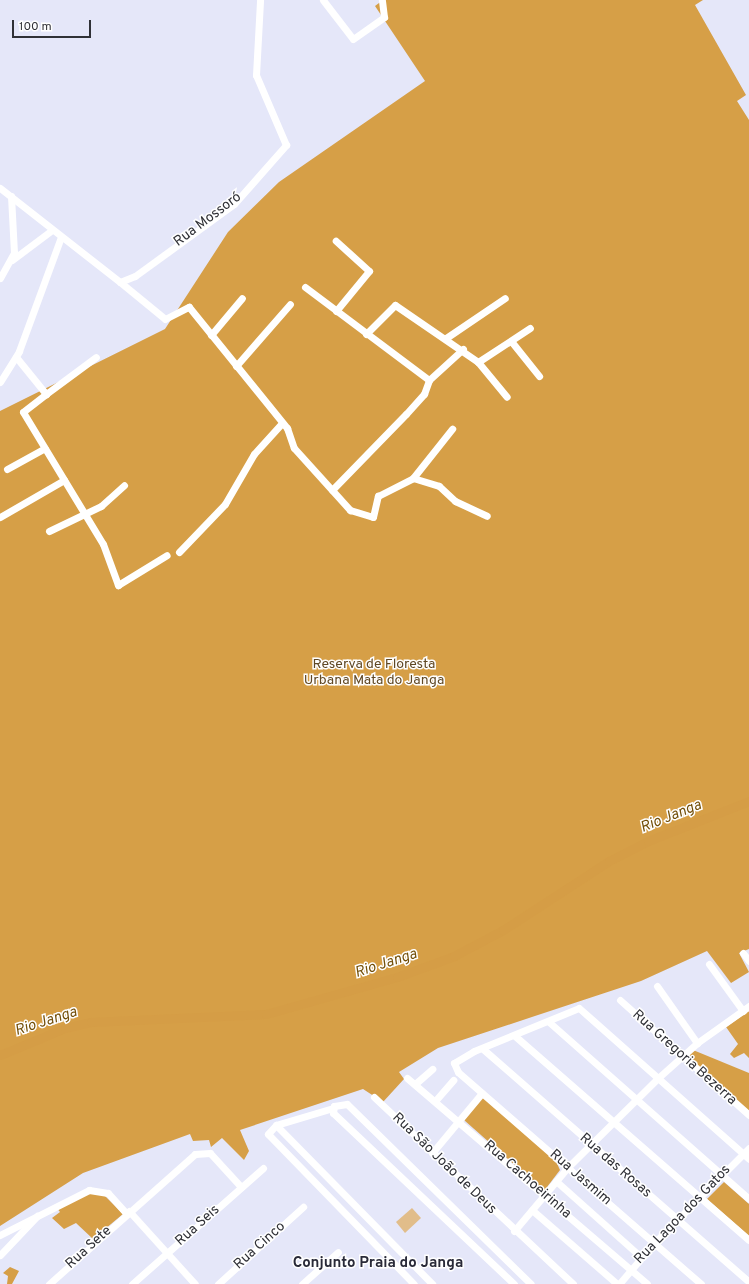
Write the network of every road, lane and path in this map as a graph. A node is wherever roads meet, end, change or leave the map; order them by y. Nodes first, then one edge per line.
1 (260, 0) edge
2 (323, 0) edge
3 (382, 0) edge
4 (0, 188) edge
5 (11, 196) junction
6 (52, 230) junction
7 (61, 237) junction
8 (336, 240) dead end
9 (12, 260) junction
10 (0, 278) edge
11 (120, 282) junction
12 (305, 287) dead end
13 (242, 298) dead end
14 (505, 298) dead end
15 (290, 304) dead end
16 (336, 310) junction
17 (530, 328) dead end
18 (366, 334) junction
19 (211, 335) junction
20 (446, 338) junction
21 (510, 341) junction
22 (463, 349) junction
23 (16, 357) junction
24 (96, 357) dead end
25 (478, 362) junction
26 (236, 366) junction
27 (539, 376) dead end
28 (429, 380) junction
29 (0, 382) edge
30 (46, 394) junction
31 (507, 397) dead end
32 (282, 423) junction
33 (452, 429) dead end
34 (45, 448) junction
35 (6, 469) dead end
36 (413, 478) junction
37 (64, 480) junction
38 (124, 485) dead end
39 (332, 490) junction
40 (85, 514) junction
41 (487, 516) dead end
42 (0, 518) edge
43 (49, 531) dead end
44 (180, 552) dead end
45 (167, 555) dead end
46 (743, 953) dead end
47 (749, 961) edge
48 (710, 964) dead end
49 (657, 986) dead end
50 (620, 1000) dead end
51 (746, 1008) edge
52 (549, 1022) junction
53 (514, 1036) junction
54 (697, 1043) junction
55 (483, 1049) junction
56 (682, 1056) junction
57 (432, 1069) dead end
58 (407, 1078) dead end
59 (658, 1078) junction
60 (452, 1080) dead end
61 (415, 1084) junction
62 (482, 1093) junction
63 (374, 1097) dead end
64 (435, 1101) junction
65 (635, 1101) junction
66 (333, 1111) junction
67 (749, 1116) edge
68 (459, 1121) junction
69 (612, 1124) junction
70 (276, 1125) junction
71 (591, 1145) junction
72 (432, 1153) junction
73 (747, 1154) edge
74 (568, 1167) junction
75 (263, 1168) dead end
76 (721, 1175) junction
77 (328, 1177) junction
78 (556, 1182) junction
79 (319, 1186) junction
80 (430, 1186) junction
81 (241, 1187) junction
82 (421, 1195) junction
83 (545, 1195) junction
84 (699, 1198) junction
85 (749, 1199) edge
86 (303, 1207) dead end
87 (532, 1210) junction
88 (128, 1213) junction
89 (38, 1214) junction
90 (677, 1220) junction
91 (514, 1231) junction
92 (0, 1235) edge
93 (749, 1240) edge
94 (654, 1243) junction
95 (397, 1247) junction
96 (338, 1252) dead end
97 (167, 1253) junction
98 (0, 1255) edge
99 (388, 1255) junction
100 (641, 1257) junction
101 (513, 1266) junction
102 (630, 1270) junction
103 (504, 1275) junction
104 (749, 1282) edge
105 (49, 1284) edge
106 (132, 1284) edge
107 (195, 1284) edge
108 (218, 1284) edge
109 (302, 1284) edge
110 (414, 1284) edge
111 (432, 1284) edge
112 (514, 1284) edge
113 (531, 1284) edge
114 (573, 1284) edge
115 (618, 1284) edge
116 (647, 1284) edge
117 (701, 1284) edge

1 - 11 street, Rua Mossoró
2 - 3 street
4 - 5 street
5 - 6 street
5 - 9 street
6 - 7 street
6 - 9 street
7 - 11 street
7 - 23 street
8 - 16 street
9 - 10 street
11 - 19 street
12 - 16 street
13 - 19 street
14 - 20 street
15 - 26 street
16 - 18 street
17 - 21 street
18 - 20 street
18 - 28 street
19 - 26 street
20 - 22 street
21 - 25 street
21 - 27 street
22 - 25 street
22 - 28 street
23 - 29 street
23 - 30 street
24 - 30 street
25 - 31 street
26 - 32 street
28 - 39 street
30 - 34 street
32 - 39 street
32 - 44 street
33 - 36 street
34 - 35 street
34 - 37 street
36 - 39 street
36 - 41 street
37 - 40 street
37 - 42 street
38 - 40 street
40 - 43 street
40 - 45 street
46 - 47 street
48 - 51 street
49 - 54 street
50 - 56 street, Rua Gregoria Bezerra
51 - 54 street
52 - 53 street
52 - 59 street
52 - 65 street
53 - 55 street
53 - 69 street
54 - 56 street
55 - 62 street, Rua Jasmim
55 - 71 street, Rua das Rosas
56 - 59 street
56 - 67 street, Rua Gregoria Bezerra
57 - 61 street
58 - 61 street, Rua Cachoeirinha
59 - 65 street
59 - 73 street
60 - 64 street
61 - 64 street, Rua Cachoeirinha
62 - 68 street
62 - 74 street, Rua Jasmim
63 - 72 street, Rua São João de Deus
64 - 68 street, Rua Cachoeirinha
65 - 69 street
65 - 76 street
66 - 70 street
66 - 80 street
66 - 82 street
68 - 72 street
68 - 83 street, Rua Cachoeirinha
69 - 71 street
69 - 84 street
70 - 77 street
70 - 79 street
71 - 74 street
71 - 90 street, Rua das Rosas
72 - 91 street, Rua São João de Deus
73 - 76 street, Rua Lagoa dos Gatos
74 - 78 street
74 - 94 street, Rua Jasmim
75 - 81 street, Rua Seis
76 - 84 street, Rua Lagoa dos Gatos
76 - 85 street
77 - 79 street
77 - 95 street
78 - 83 street
78 - 100 street
79 - 99 street
80 - 82 street
80 - 101 street
81 - 88 street, Rua Sete
81 - 97 street, Rua Seis
82 - 103 street
83 - 87 street
83 - 102 street, Rua Cachoeirinha
84 - 90 street, Rua Lagoa dos Gatos
84 - 93 street
86 - 108 street, Rua Cinco
87 - 91 street
87 - 115 street
88 - 89 street
88 - 97 street
88 - 105 street, Rua Sete
89 - 92 street
89 - 98 street
90 - 94 street, Rua Lagoa dos Gatos
90 - 104 street, Rua das Rosas
91 - 114 street, Rua São João de Deus
94 - 100 street, Rua Lagoa dos Gatos
94 - 117 street, Rua Jasmim
95 - 99 street
95 - 111 street
96 - 109 street
97 - 106 street, Rua Seis
97 - 107 street
99 - 110 street
100 - 102 street, Rua Lagoa dos Gatos
101 - 103 street
101 - 113 street
102 - 115 street, Rua Lagoa dos Gatos
102 - 116 street, Rua Cachoeirinha
103 - 112 street

